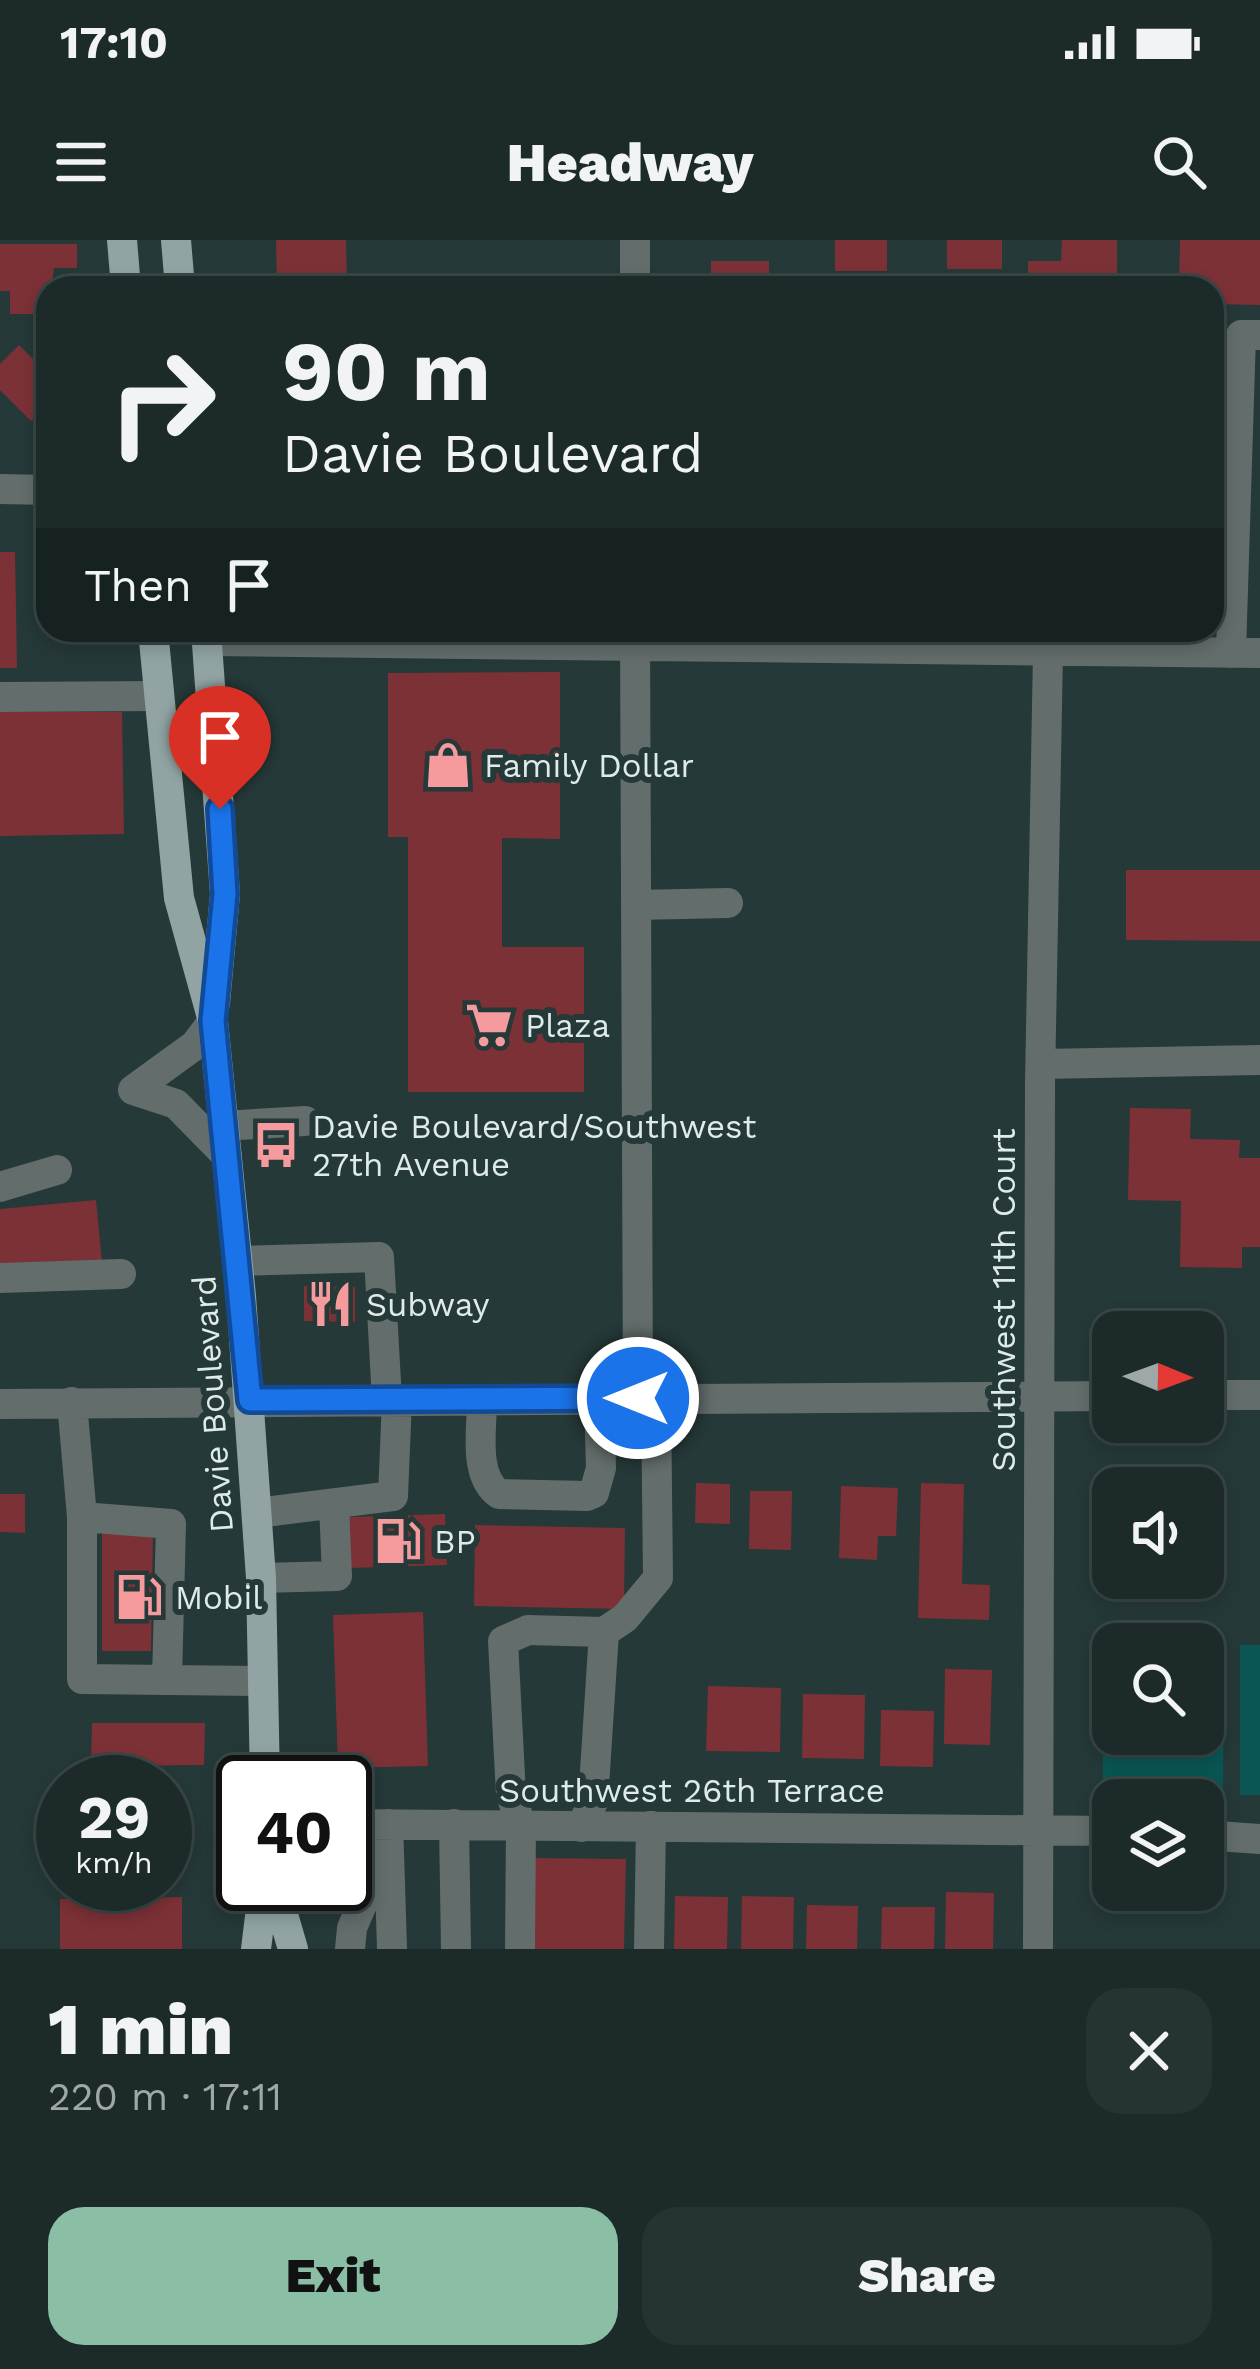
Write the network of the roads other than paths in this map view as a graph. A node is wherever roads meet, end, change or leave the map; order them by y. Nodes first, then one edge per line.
1 (122, 240) edge
2 (176, 240) edge
3 (634, 240) edge
4 (125, 276) edge
5 (179, 276) edge
6 (634, 276) edge
7 (1260, 334) edge
8 (0, 489) edge
9 (36, 490) edge
10 (154, 642) edge
11 (199, 642) edge
12 (634, 642) edge
13 (703, 642) edge
14 (1048, 652) junction
15 (1246, 653) edge
16 (159, 696) junction
17 (0, 698) edge
18 (728, 903) dead end
19 (636, 905) junction
20 (213, 1021) junction
21 (1260, 1060) edge
22 (1041, 1064) junction
23 (305, 1121) dead end
24 (225, 1141) junction
25 (57, 1169) dead end
26 (0, 1187) edge
27 (237, 1261) junction
28 (121, 1274) dead end
29 (0, 1278) edge
30 (1224, 1395) edge
31 (1260, 1395) edge
32 (1039, 1396) junction
33 (1092, 1396) edge
34 (647, 1398) junction
35 (599, 1399) junction
36 (250, 1400) junction
37 (392, 1400) junction
38 (482, 1400) junction
39 (72, 1402) junction
40 (0, 1404) edge
41 (600, 1476) junction
42 (657, 1477) junction
43 (334, 1504) junction
44 (257, 1513) junction
45 (82, 1517) junction
46 (261, 1578) junction
47 (604, 1632) junction
48 (167, 1680) junction
49 (263, 1682) junction
50 (264, 1755) edge
51 (372, 1824) edge
52 (388, 1824) junction
53 (454, 1824) junction
54 (521, 1825) junction
55 (652, 1826) junction
56 (580, 1827) junction
57 (1039, 1828) junction
58 (1092, 1830) edge
59 (1224, 1836) edge
60 (1260, 1839) edge
61 (390, 1883) junction
62 (261, 1911) edge
63 (281, 1911) edge
64 (256, 1949) edge
65 (292, 1949) edge
66 (350, 1949) edge
67 (392, 1949) edge
68 (456, 1949) edge
69 (520, 1949) edge
70 (649, 1949) edge
71 (1038, 1949) edge

1 - 4 main road
2 - 5 main road
3 - 6 street
7 - 15 street
8 - 9 street
10 - 16 main road, Davie Boulevard
11 - 20 main road, Davie Boulevard
12 - 19 street
13 - 14 street
14 - 15 street
14 - 22 street, Southwest 11th Court
16 - 17 street
16 - 20 main road, Davie Boulevard
18 - 19 street
19 - 34 street
20 - 24 main road, Davie Boulevard
20 - 24 street
21 - 22 street
22 - 32 street, Southwest 11th Court
23 - 24 street
24 - 27 main road, Davie Boulevard
25 - 26 street
27 - 36 main road, Davie Boulevard
27 - 37 street
28 - 29 street
30 - 31 street
32 - 33 street
32 - 34 street
32 - 57 street, Southwest 11th Court
34 - 35 street
34 - 42 street
35 - 38 street
35 - 41 street
36 - 37 street
36 - 39 street
36 - 44 main road, Davie Boulevard
37 - 38 street
37 - 43 street
38 - 41 street
39 - 40 street
39 - 45 street
41 - 42 street
42 - 47 street
43 - 44 street
43 - 46 street
44 - 46 main road, Davie Boulevard
45 - 48 street
45 - 48 street
46 - 49 main road, Davie Boulevard
47 - 54 street
47 - 56 street
48 - 49 street
49 - 50 main road, Davie Boulevard
51 - 52 street, Southwest 26th Terrace
52 - 53 street, Southwest 26th Terrace
52 - 61 street
53 - 54 street, Southwest 26th Terrace
53 - 68 street
54 - 56 street, Southwest 26th Terrace
54 - 69 street
55 - 56 street, Southwest 26th Terrace
55 - 57 street, Southwest 26th Terrace
55 - 70 street
57 - 58 street, Southwest 26th Terrace
57 - 71 street, Southwest 11th Court
59 - 60 street
61 - 66 street
61 - 67 street
62 - 64 main road
63 - 65 main road

